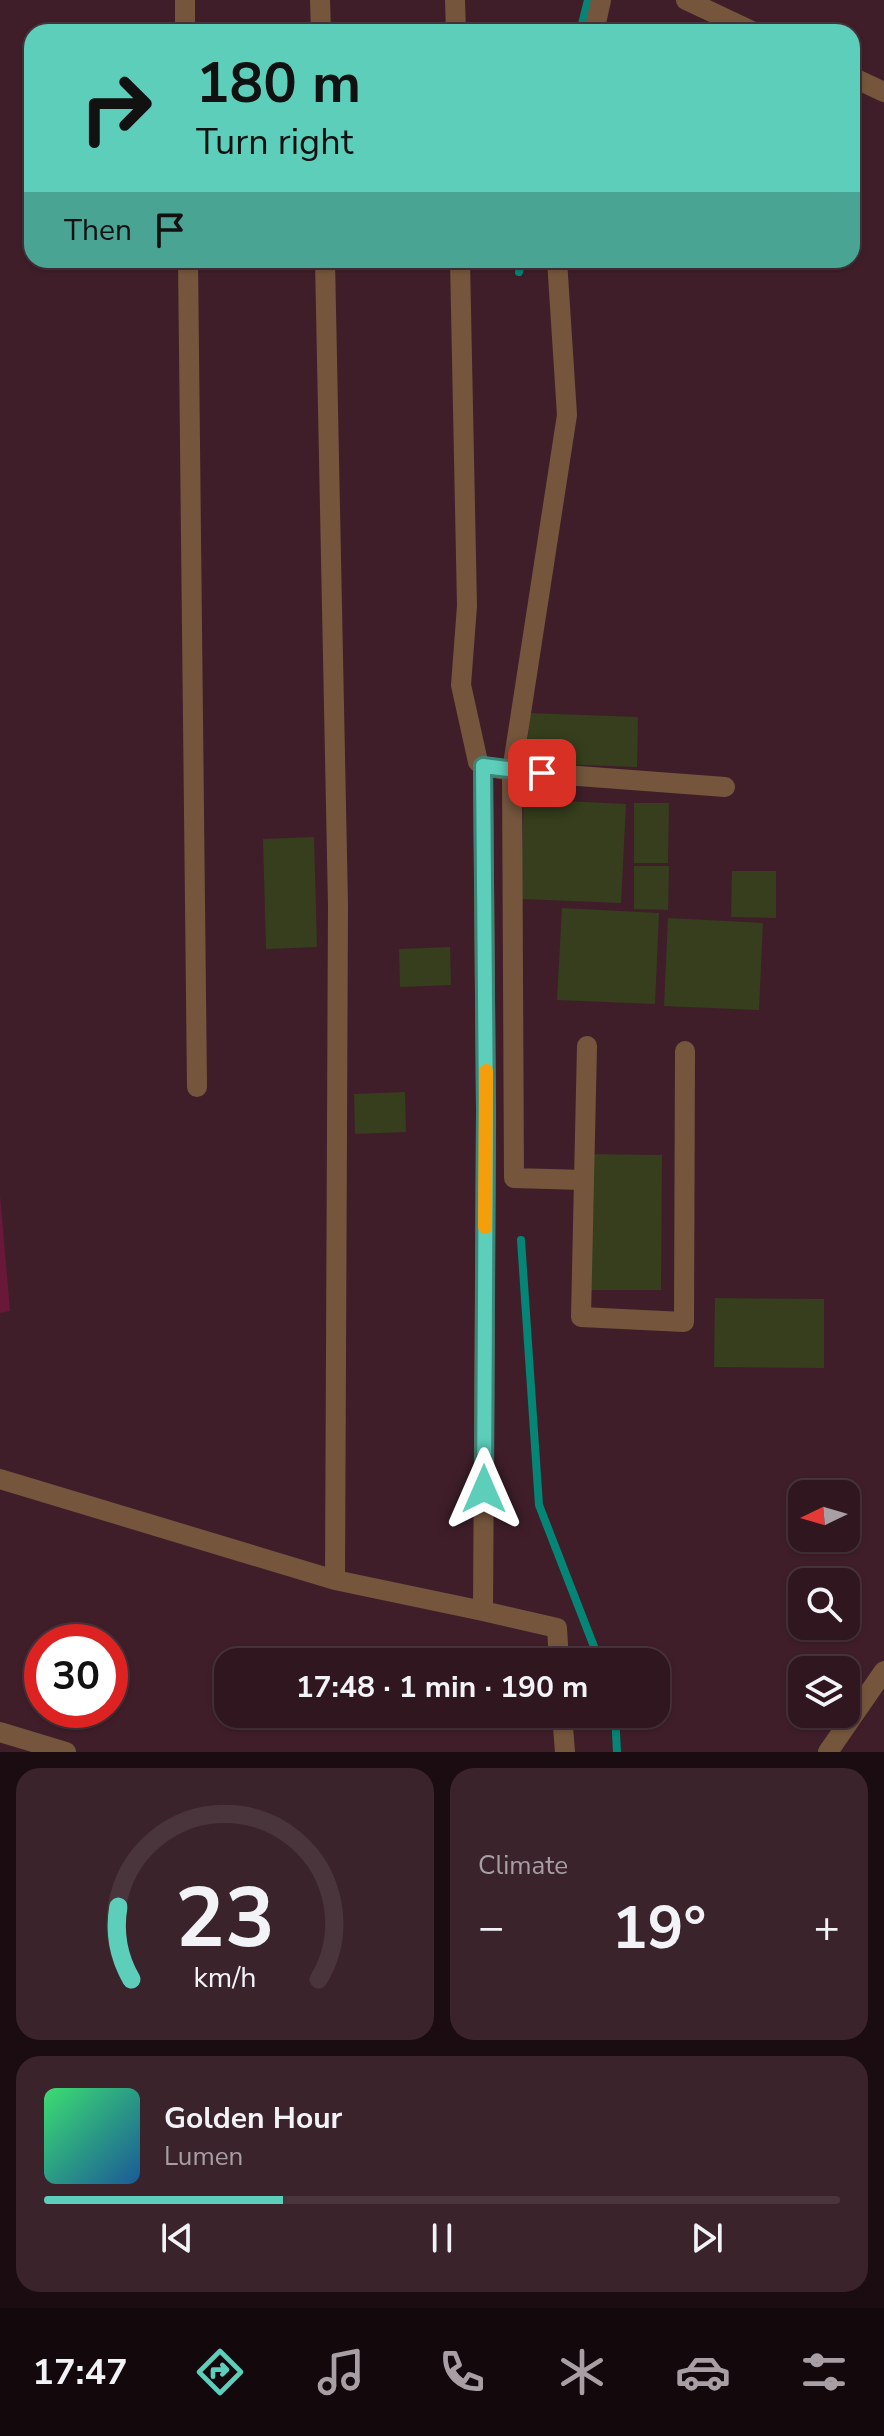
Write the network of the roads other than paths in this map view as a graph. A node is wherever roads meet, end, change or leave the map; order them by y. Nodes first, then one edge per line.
1 (185, 0) edge
2 (320, 0) edge
3 (455, 0) edge
4 (601, 0) edge
5 (686, 0) edge
6 (185, 24) edge
7 (321, 24) edge
8 (456, 24) edge
9 (596, 24) edge
10 (737, 24) edge
11 (860, 81) edge
12 (884, 92) edge
13 (188, 268) edge
14 (325, 268) edge
15 (460, 268) edge
16 (558, 268) edge
17 (483, 766) junction
18 (512, 771) junction
19 (725, 787) dead end
20 (587, 1046) dead end
21 (685, 1051) dead end
22 (197, 1087) dead end
23 (584, 1180) junction
24 (0, 1479) edge
25 (335, 1580) junction
26 (483, 1611) junction
27 (558, 1648) edge
28 (884, 1671) edge
29 (563, 1728) edge
30 (0, 1732) edge
31 (66, 1752) edge
32 (565, 1752) edge
33 (828, 1752) edge

1 - 6 street
2 - 7 street
3 - 8 street
4 - 9 street
5 - 10 street
11 - 12 street
13 - 22 street
14 - 25 street
15 - 17 street
16 - 18 street
17 - 18 street
17 - 26 street
18 - 19 street
18 - 23 street
20 - 23 street
21 - 23 street
24 - 25 street
25 - 26 street
26 - 27 street
28 - 33 street
29 - 32 street
30 - 31 street

